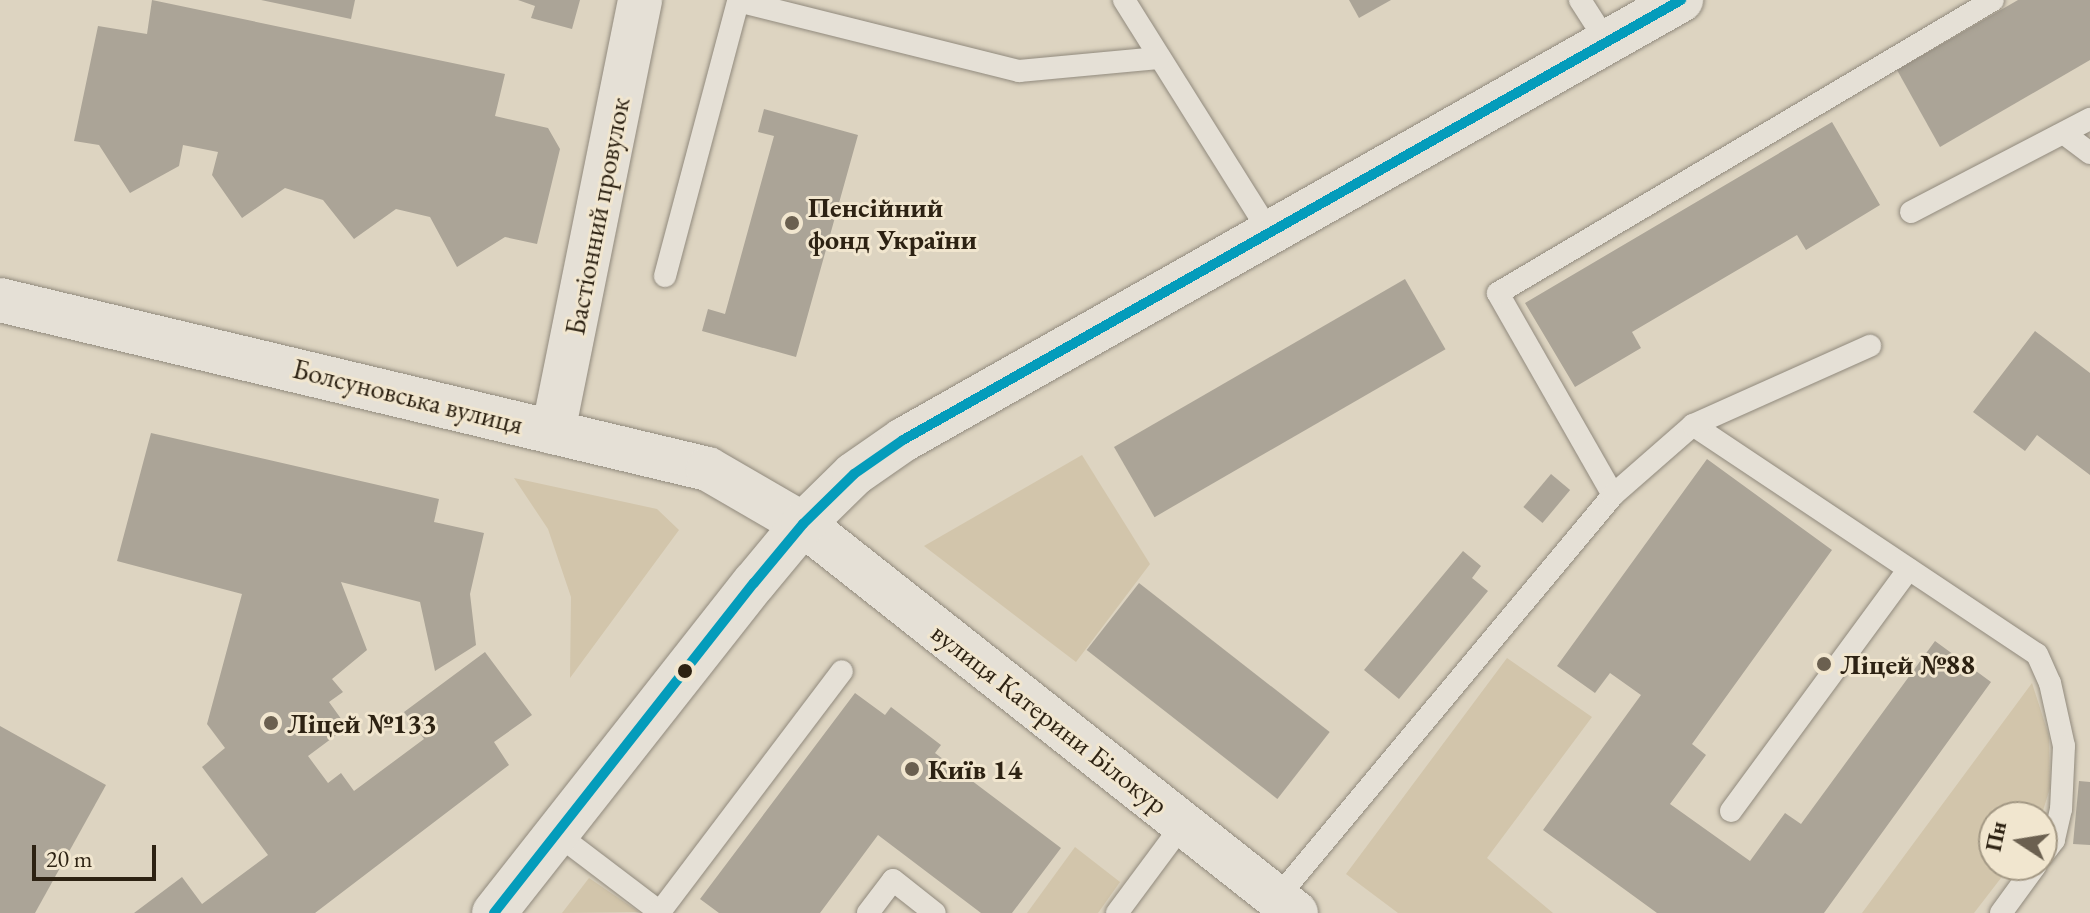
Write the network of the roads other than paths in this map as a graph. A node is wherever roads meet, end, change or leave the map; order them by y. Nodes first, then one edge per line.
1 (640, 0) edge
2 (1124, 0) edge
3 (1580, 0) edge
4 (1681, 0) edge
5 (1993, 0) edge
6 (1607, 42) junction
7 (1158, 58) junction
8 (2090, 119) edge
9 (2066, 135) junction
10 (2090, 153) edge
11 (1911, 212) dead end
12 (1269, 231) junction
13 (665, 276) dead end
14 (0, 300) edge
15 (1870, 346) dead end
16 (1693, 425) junction
17 (553, 432) junction
18 (1613, 495) junction
19 (803, 524) junction
20 (1909, 569) junction
21 (842, 671) dead end
22 (1731, 811) dead end
23 (2058, 822) edge
24 (1183, 824) junction
25 (557, 834) junction
26 (2024, 881) edge
27 (1286, 906) edge
28 (494, 913) edge
29 (660, 913) edge
30 (868, 913) edge
31 (935, 913) edge
32 (1117, 913) edge
33 (2001, 913) edge

1 - 17 street, Бастіонний провулок
2 - 7 lane
3 - 6 lane
4 - 6 street
5 - 18 lane
6 - 12 street
7 - 12 lane
7 - 13 lane
8 - 9 lane
9 - 10 lane
9 - 11 lane
12 - 19 street
14 - 17 street, Болсуновська вулиця
15 - 16 lane
16 - 18 lane
16 - 20 lane
17 - 19 street, Болсуновська вулиця
18 - 27 lane
19 - 24 street, вулиця Катерини Білокур
19 - 25 street
20 - 22 lane
20 - 23 lane
21 - 29 lane
24 - 27 street, вулиця Катерини Білокур
24 - 32 lane
25 - 28 street
25 - 29 lane
26 - 33 lane
30 - 31 lane

